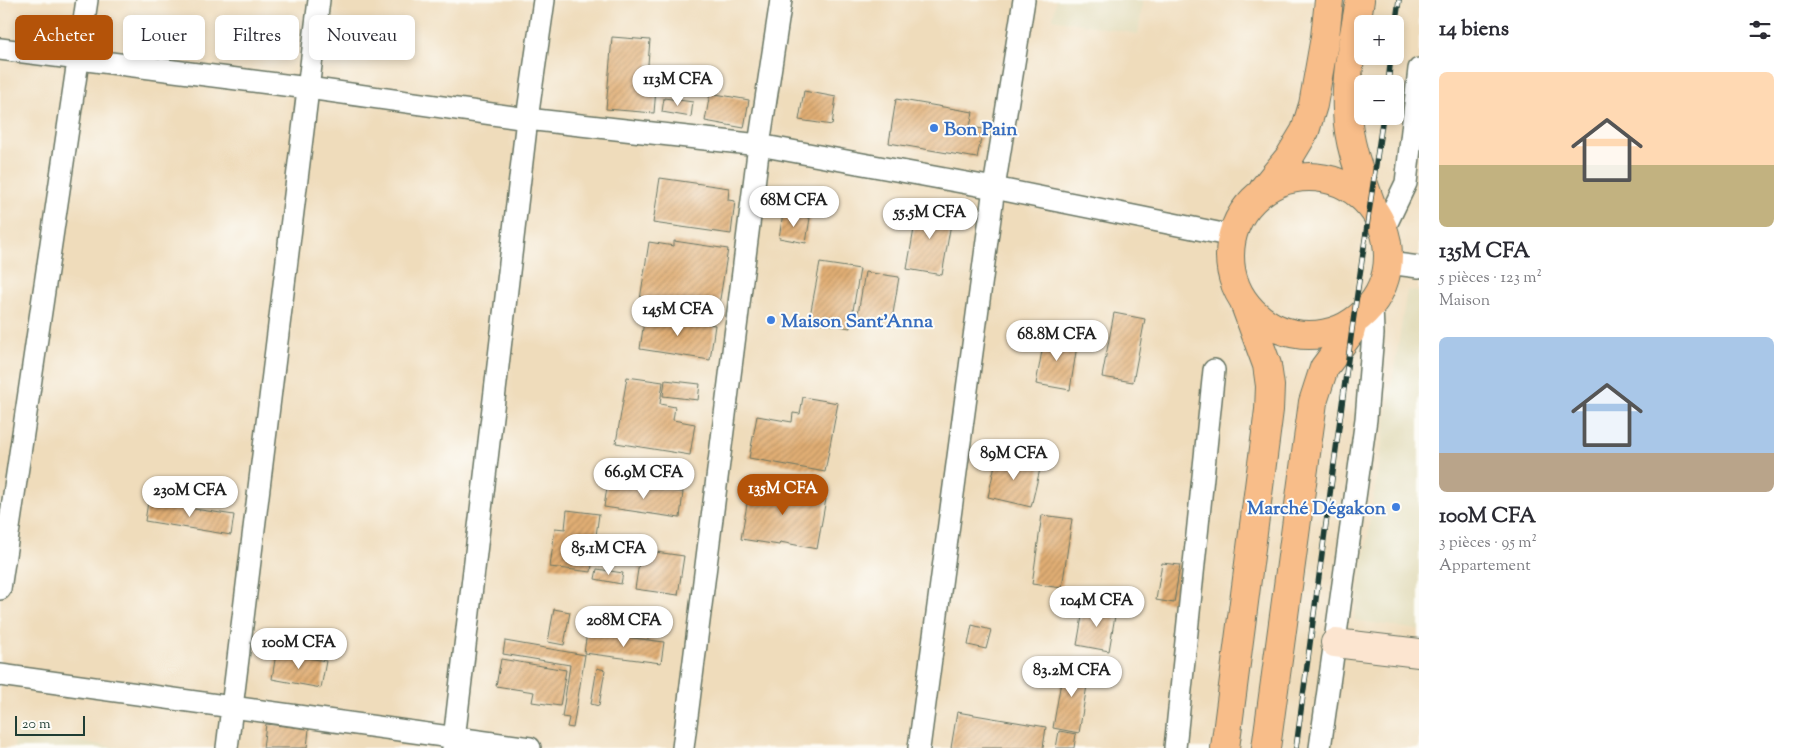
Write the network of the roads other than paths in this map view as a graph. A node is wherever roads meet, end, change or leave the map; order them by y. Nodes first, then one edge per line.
1 (87, 0) edge
2 (319, 0) edge
3 (544, 0) edge
4 (781, 0) edge
5 (1024, 0) edge
6 (1330, 0) edge
7 (1360, 0) edge
8 (85, 15) edge
9 (0, 49) edge
10 (15, 51) edge
11 (79, 60) joint
12 (1419, 69) edge
13 (308, 88) junction
14 (527, 118) junction
15 (759, 145) junction
16 (994, 188) junction
17 (1259, 194) junction
18 (1377, 217) junction
19 (1233, 236) junction
20 (1388, 263) junction
21 (1419, 267) edge
22 (1240, 294) junction
23 (1372, 303) junction
24 (1353, 322) junction
25 (1214, 370) dead end
26 (0, 589) edge
27 (1335, 643) junction
28 (1419, 653) edge
29 (0, 675) edge
30 (232, 707) junction
31 (454, 743) edge
32 (227, 748) edge
33 (530, 748) edge
34 (683, 748) edge
35 (919, 748) edge
36 (1175, 748) edge
37 (1225, 748) edge
38 (1266, 748) edge
39 (1320, 748) edge

1 - 8 street
2 - 13 street
3 - 14 street
4 - 15 street
5 - 16 street
6 - 17 highway
7 - 18 highway
9 - 10 street
11 - 13 street
11 - 26 street
12 - 18 street
13 - 14 street
13 - 30 street
14 - 15 street
14 - 31 street
15 - 16 street
15 - 34 street
16 - 19 street
16 - 35 street
17 - 18 highway
17 - 19 highway
18 - 20 highway
19 - 22 highway
20 - 21 street
20 - 23 highway
22 - 24 highway
22 - 37 highway
23 - 24 highway
23 - 27 street
24 - 38 highway
25 - 36 street
27 - 28 street
27 - 39 street
29 - 30 street
30 - 31 street
30 - 32 street
31 - 33 street

